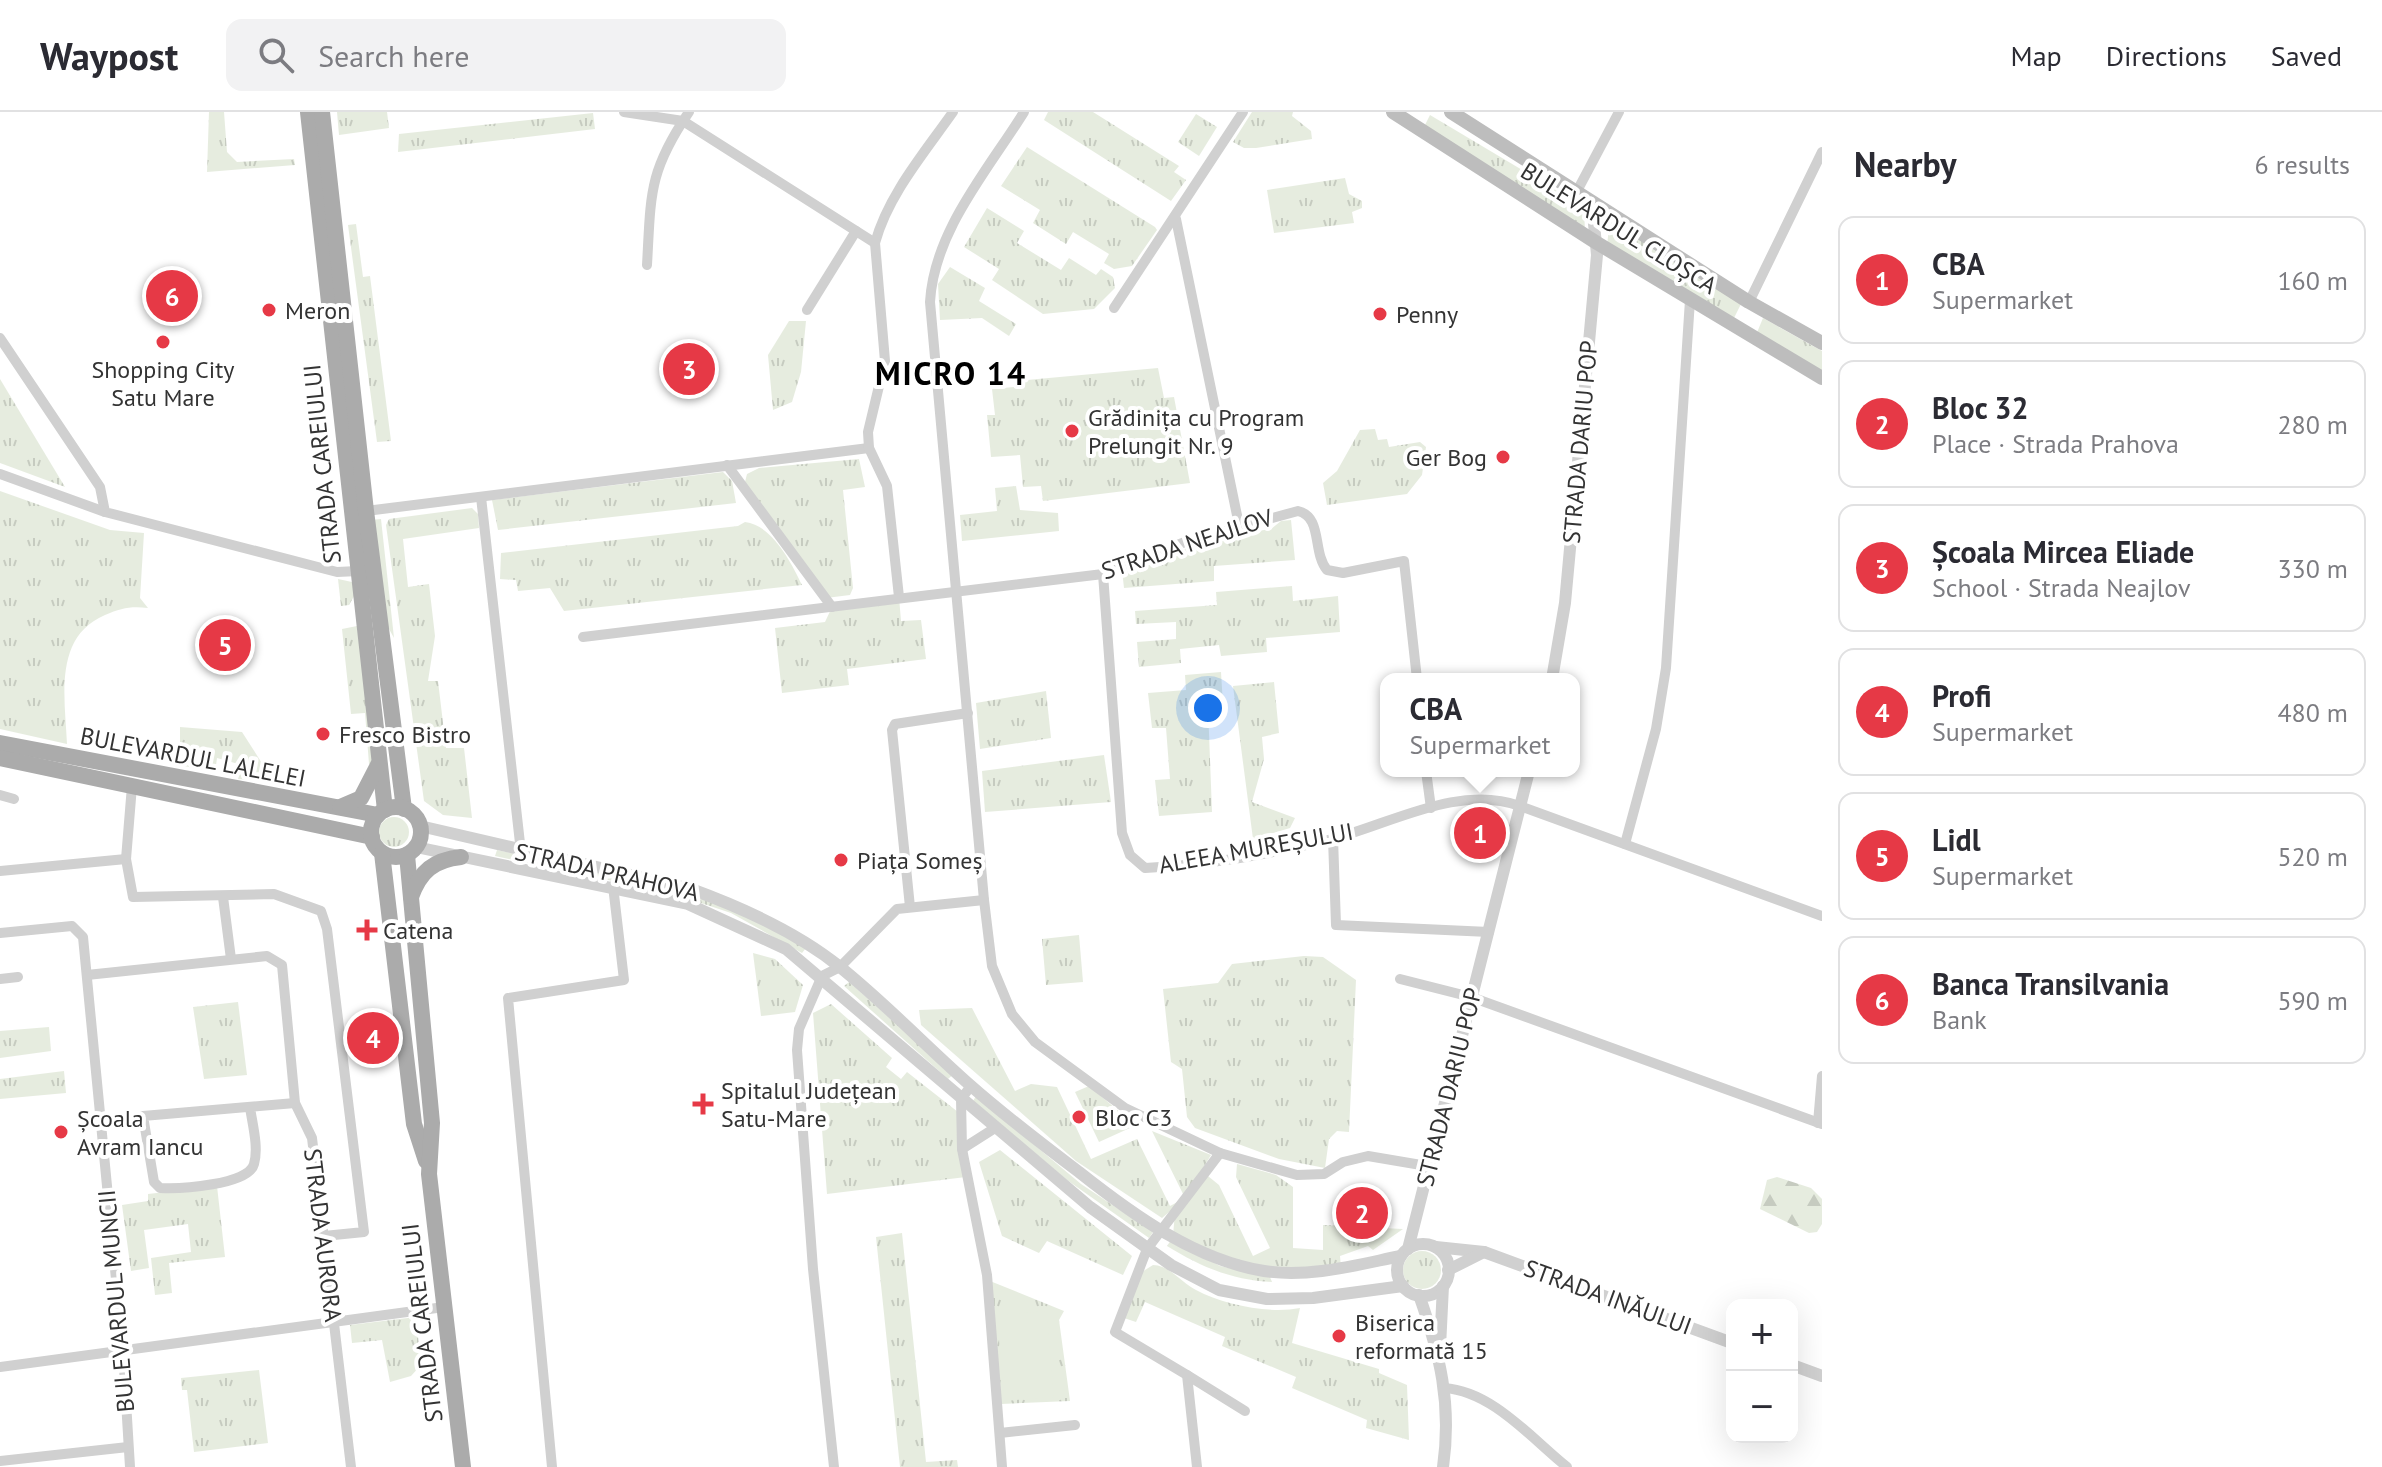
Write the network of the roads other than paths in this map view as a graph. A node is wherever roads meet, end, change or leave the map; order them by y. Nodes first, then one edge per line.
1 (308, 112) edge
2 (322, 112) edge
3 (624, 112) edge
4 (953, 112) edge
5 (1024, 112) edge
6 (1243, 112) edge
7 (1393, 112) edge
8 (1451, 112) edge
9 (1619, 112) edge
10 (686, 116) edge
11 (1822, 152) edge
12 (1576, 193) junction
13 (1592, 203) junction
14 (1176, 219) junction
15 (856, 231) junction
16 (875, 243) junction
17 (1597, 243) junction
18 (647, 265) dead end
19 (1690, 300) junction
20 (1749, 302) junction
21 (1114, 308) dead end
22 (807, 310) dead end
23 (0, 338) edge
24 (1822, 343) edge
25 (1822, 378) edge
26 (869, 448) junction
27 (727, 465) junction
28 (0, 474) edge
29 (481, 497) junction
30 (366, 511) junction
31 (105, 512) junction
32 (1239, 525) junction
33 (358, 571) junction
34 (1103, 574) junction
35 (957, 592) junction
36 (899, 597) junction
37 (832, 607) junction
38 (583, 637) dead end
39 (1416, 673) edge
40 (1553, 673) edge
41 (968, 713) junction
42 (0, 743) edge
43 (0, 758) edge
44 (380, 760) junction
45 (1427, 777) edge
46 (1527, 777) edge
47 (132, 786) junction
48 (0, 795) edge
49 (14, 799) dead end
50 (1520, 806) junction
51 (339, 807) junction
52 (1431, 808) junction
53 (404, 809) junction
54 (381, 812) junction
55 (420, 826) junction
56 (372, 837) junction
57 (1333, 838) junction
58 (1625, 844) junction
59 (411, 851) junction
60 (521, 852) junction
61 (382, 853) junction
62 (461, 857) junction
63 (126, 859) junction
64 (0, 871) edge
65 (613, 886) junction
66 (223, 897) junction
67 (984, 900) junction
68 (410, 902) junction
69 (910, 907) junction
70 (1822, 916) edge
71 (1489, 932) junction
72 (0, 933) edge
73 (231, 959) junction
74 (840, 967) junction
75 (87, 975) junction
76 (822, 976) junction
77 (18, 977) dead end
78 (0, 979) edge
79 (1400, 979) dead end
80 (1471, 997) junction
81 (1822, 1076) edge
82 (971, 1086) junction
83 (961, 1099) junction
84 (295, 1103) junction
85 (250, 1107) junction
86 (1820, 1123) edge
87 (995, 1128) junction
88 (962, 1149) junction
89 (1220, 1153) junction
90 (1427, 1166) junction
91 (429, 1174) junction
92 (1419, 1217) junction
93 (1164, 1231) junction
94 (324, 1236) junction
95 (1431, 1246) junction
96 (1147, 1249) junction
97 (1404, 1252) junction
98 (1484, 1252) junction
99 (1448, 1270) junction
100 (1403, 1286) junction
101 (1443, 1286) junction
102 (1419, 1295) junction
103 (444, 1307) junction
104 (334, 1320) junction
105 (1726, 1341) edge
106 (123, 1352) junction
107 (1440, 1354) junction
108 (0, 1367) edge
109 (1798, 1367) edge
110 (1187, 1375) junction
111 (1822, 1376) edge
112 (1444, 1388) junction
113 (1245, 1411) dead end
114 (1075, 1425) dead end
115 (1000, 1433) junction
116 (128, 1447) junction
117 (0, 1461) edge
118 (130, 1467) edge
119 (351, 1467) edge
120 (463, 1467) edge
121 (552, 1467) edge
122 (834, 1467) edge
123 (1002, 1467) edge
124 (1197, 1467) edge
125 (1443, 1467) edge
126 (1567, 1467) edge

1 - 33 main road, STRADA CAREIULUI
2 - 30 main road, STRADA CAREIULUI
3 - 10 street
4 - 16 street
5 - 35 street
6 - 14 street
7 - 17 main road, BULEVARDUL CLOȘCA
8 - 12 main road, BULEVARDUL CLOȘCA
9 - 12 street
10 - 15 street
10 - 18 street
11 - 20 street
12 - 13 main road, BULEVARDUL CLOȘCA
13 - 17 street, STRADA DARIU POP
13 - 20 main road, BULEVARDUL CLOȘCA
14 - 21 street
14 - 32 street
15 - 16 street
15 - 22 street
16 - 26 street
17 - 19 main road, BULEVARDUL CLOȘCA
17 - 40 street, STRADA DARIU POP
19 - 25 main road, BULEVARDUL CLOȘCA
19 - 58 street
20 - 24 main road, BULEVARDUL CLOȘCA
23 - 31 street
26 - 27 street
26 - 36 street
27 - 29 street
27 - 37 street
28 - 31 street
29 - 30 street
29 - 60 street
30 - 53 main road, STRADA CAREIULUI
31 - 33 street
32 - 34 street, STRADA NEAJLOV
32 - 39 street, STRADA NEAJLOV
33 - 44 main road, STRADA CAREIULUI
34 - 35 street, STRADA NEAJLOV
34 - 57 street, ALEEA MUREȘULUI
35 - 36 street, STRADA NEAJLOV
35 - 41 street
36 - 37 street, STRADA NEAJLOV
37 - 38 street, STRADA NEAJLOV
41 - 67 street
41 - 69 street
42 - 51 main road, BULEVARDUL LALELEI
43 - 47 main road, BULEVARDUL LALELEI
44 - 51 main road
44 - 54 main road, STRADA CAREIULUI
45 - 52 street
46 - 50 street, STRADA DARIU POP
47 - 56 main road, BULEVARDUL LALELEI
47 - 63 street
48 - 49 street
50 - 52 street, ALEEA MUREȘULUI
50 - 58 street, ALEEA MUREȘULUI
50 - 71 street, STRADA DARIU POP
51 - 54 main road, BULEVARDUL LALELEI
52 - 57 street, ALEEA MUREȘULUI
53 - 54 main road
53 - 55 main road
54 - 56 main road
55 - 59 main road
55 - 60 street, STRADA PRAHOVA
56 - 61 main road
57 - 71 street
58 - 70 street, ALEEA MUREȘULUI
59 - 61 main road
59 - 62 street, STRADA PRAHOVA
59 - 68 main road, STRADA CAREIULUI
60 - 74 street, STRADA PRAHOVA
61 - 91 main road, STRADA CAREIULUI
62 - 65 street, STRADA PRAHOVA
62 - 68 main road
63 - 64 street
63 - 66 street
65 - 76 street, STRADA PRAHOVA
65 - 121 street
66 - 73 street
66 - 94 street
67 - 69 street
67 - 89 street
68 - 91 main road, STRADA CAREIULUI
69 - 74 street
71 - 80 street, STRADA DARIU POP
72 - 75 street, BULEVARDUL MUNCII
73 - 75 street, STRADA AURORA
73 - 84 street, STRADA AURORA
74 - 76 street
74 - 82 street, STRADA PRAHOVA
75 - 106 street, BULEVARDUL MUNCII
76 - 83 street, STRADA PRAHOVA
76 - 122 street
77 - 78 street
79 - 80 street
80 - 86 street
80 - 90 street, STRADA DARIU POP
81 - 86 street
82 - 83 street
82 - 93 street, STRADA PRAHOVA
83 - 87 street, STRADA PRAHOVA
83 - 88 street
84 - 85 street
84 - 94 street, STRADA AURORA
85 - 85 street
87 - 88 street
87 - 96 street, STRADA PRAHOVA
88 - 115 street
89 - 90 street
89 - 93 street
90 - 92 street, STRADA DARIU POP
91 - 103 main road, STRADA CAREIULUI
92 - 95 street, STRADA DARIU POP
92 - 97 street, STRADA DARIU POP
93 - 96 street
93 - 97 street, STRADA PRAHOVA
94 - 104 street, STRADA AURORA
95 - 97 street
95 - 98 street, STRADA INĂULUI
95 - 99 street
96 - 100 street, STRADA PRAHOVA
96 - 110 street
97 - 100 street
98 - 99 street
98 - 105 street, STRADA INĂULUI
99 - 101 street
100 - 102 street
101 - 102 street
101 - 107 street
102 - 107 street
103 - 104 street
103 - 120 main road, STRADA CAREIULUI
104 - 106 street
104 - 119 street, STRADA AURORA
106 - 108 street
106 - 116 street, BULEVARDUL MUNCII
107 - 112 street
109 - 111 street
110 - 113 street
110 - 124 street
112 - 125 street
112 - 126 street
114 - 115 street
115 - 123 street
116 - 117 street
116 - 118 street, BULEVARDUL MUNCII

